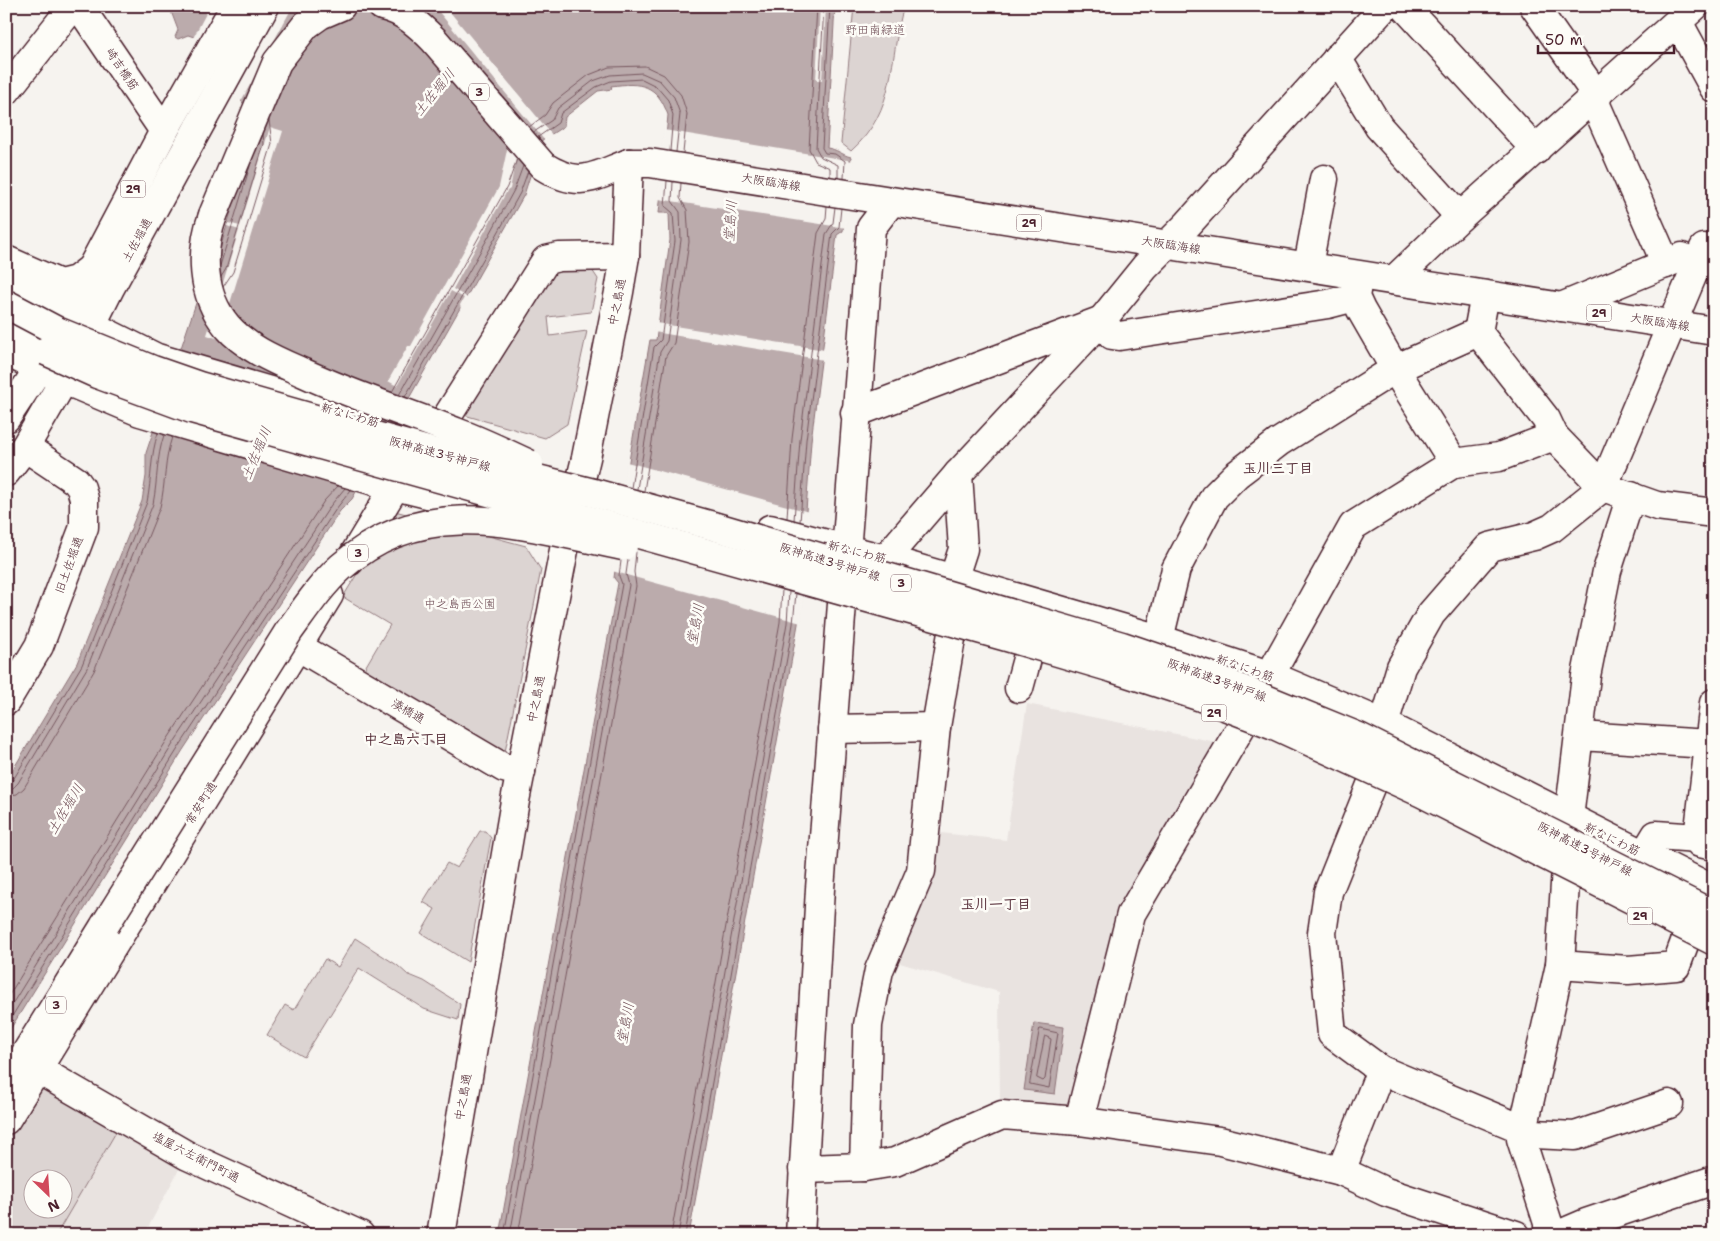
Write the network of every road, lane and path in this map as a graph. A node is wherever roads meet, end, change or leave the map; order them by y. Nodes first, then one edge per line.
1 (74, 6) edge
2 (79, 6) edge
3 (235, 6) edge
4 (265, 6) edge
5 (340, 6) edge
6 (382, 6) edge
7 (1385, 6) edge
8 (1404, 6) edge
9 (1534, 6) edge
10 (1687, 14) edge
11 (1337, 58) junction
12 (11, 74) edge
13 (1714, 88) edge
14 (1597, 96) junction
15 (164, 131) junction
16 (1536, 150) junction
17 (639, 163) junction
18 (1324, 178) dead end
19 (891, 202) junction
20 (1460, 217) junction
21 (1168, 245) junction
22 (1709, 246) edge
23 (625, 256) junction
24 (6, 260) edge
25 (1666, 264) junction
26 (1308, 266) junction
27 (89, 270) junction
28 (1394, 280) junction
29 (6, 284) edge
30 (1357, 286) junction
31 (1485, 295) junction
32 (6, 304) edge
33 (1561, 307) junction
34 (66, 313) junction
35 (1102, 320) junction
36 (1671, 324) junction
37 (91, 325) junction
38 (6, 331) edge
39 (1714, 331) edge
40 (1478, 332) junction
41 (6, 352) edge
42 (39, 368) junction
43 (1395, 369) junction
44 (64, 380) junction
45 (855, 413) junction
46 (6, 418) edge
47 (1554, 436) junction
48 (433, 439) junction
49 (25, 447) junction
50 (1454, 463) junction
51 (6, 472) edge
52 (958, 474) junction
53 (385, 483) junction
54 (597, 486) junction
55 (1603, 487) junction
56 (1631, 496) junction
57 (1714, 513) edge
58 (569, 530) junction
59 (834, 546) junction
60 (885, 559) junction
61 (954, 580) junction
62 (804, 587) junction
63 (842, 603) junction
64 (952, 634) junction
65 (1159, 639) junction
66 (297, 646) junction
67 (1028, 655) junction
68 (1269, 675) junction
69 (1019, 688) dead end
70 (6, 701) edge
71 (1714, 703) edge
72 (1244, 722) junction
73 (1384, 724) junction
74 (936, 727) junction
75 (832, 729) junction
76 (1580, 736) junction
77 (1709, 744) junction
78 (521, 772) junction
79 (1372, 780) junction
80 (1569, 818) junction
81 (1704, 843) edge
82 (1644, 855) junction
83 (1565, 878) junction
84 (1714, 890) edge
85 (1714, 915) edge
86 (1686, 939) junction
87 (1714, 941) edge
88 (1714, 954) edge
89 (1560, 965) junction
90 (37, 1069) junction
91 (1381, 1070) junction
92 (6, 1085) edge
93 (1669, 1104) dead end
94 (6, 1120) edge
95 (1079, 1121) junction
96 (1523, 1130) junction
97 (864, 1167) junction
98 (803, 1169) junction
99 (1341, 1171) junction
100 (1714, 1180) edge
101 (360, 1235) edge
102 (440, 1235) edge
103 (800, 1235) edge
104 (1516, 1235) edge
105 (1548, 1235) edge
106 (1558, 1235) edge

1 - 12 main road
2 - 15 main road, 崎吉橋筋
3 - 15 main road, 29
4 - 37 main road, 土佐堀通 / 29
5 - 54 main road, 3, bridge
6 - 17 main road, 3
7 - 11 main road
8 - 16 main road
9 - 14 main road
10 - 13 main road
10 - 14 main road
11 - 20 main road
11 - 21 main road
14 - 16 main road
14 - 25 main road
15 - 27 main road, 29
16 - 20 main road
17 - 19 main road, 大阪臨海線 / 29
17 - 23 main road, 中之島通
18 - 26 main road
19 - 21 main road, 大阪臨海線 / 29
19 - 45 main road
20 - 28 main road
21 - 26 main road, 大阪臨海線 / 29
21 - 35 main road
22 - 25 main road
22 - 36 main road
23 - 48 main road
23 - 54 main road, 中之島通
24 - 27 main road
25 - 33 main road
26 - 30 main road, 大阪臨海線 / 29
27 - 34 main road, 29
28 - 30 main road, 大阪臨海線 / 29
28 - 31 main road, 大阪臨海線 / 29
29 - 34 main road, 新なにわ筋
30 - 35 main road
30 - 43 main road
31 - 33 main road, 大阪臨海線 / 29
31 - 40 main road
32 - 54 main road, 阪神高速3号神戸線 / 3, bridge
33 - 36 main road, 大阪臨海線 / 29
34 - 37 main road, 新なにわ筋
34 - 42 main road
35 - 45 main road
35 - 52 main road
36 - 39 main road, 大阪臨海線 / 29
36 - 55 main road
37 - 44 main road, 土佐堀通
37 - 48 main road, 新なにわ筋
38 - 62 main road, 阪神高速3号神戸線 / 3, bridge
40 - 43 main road
40 - 47 main road
41 - 42 main road
42 - 44 main road
42 - 46 main road
43 - 50 main road
43 - 65 main road
44 - 49 main road, 土佐堀通
44 - 53 main road
45 - 59 main road
47 - 50 main road
47 - 55 main road
48 - 54 main road, 新なにわ筋
49 - 51 main road, 土佐堀通
49 - 70 main road, 旧土佐堀通
50 - 68 main road
52 - 60 main road
52 - 61 main road
53 - 58 main road
53 - 66 main road, 常安町通
54 - 58 main road, 中之島通
54 - 59 main road, 新なにわ筋
54 - 85 main road, 阪神高速3号神戸線 / 3, bridge
55 - 56 main road
55 - 73 main road
56 - 57 main road
56 - 76 main road
58 - 62 main road, bridge
58 - 78 main road, 中之島通
59 - 60 main road, 新なにわ筋
59 - 63 main road
60 - 61 main road, 新なにわ筋
61 - 65 main road, 新なにわ筋
62 - 63 main road, 29
62 - 87 main road, 阪神高速3号神戸線 / 3, bridge
62 - 92 main road, 3, bridge
63 - 64 main road, 29
63 - 75 main road
64 - 67 main road, 29
64 - 74 main road
65 - 68 main road, 新なにわ筋
66 - 78 main road, 湊橋通
66 - 90 main road, 常安町通
67 - 69 main road
67 - 72 main road, 29
68 - 72 main road
68 - 73 main road, 新なにわ筋
71 - 77 main road
72 - 79 main road, 29
72 - 95 main road
73 - 80 main road, 新なにわ筋
74 - 75 main road
74 - 97 main road
75 - 98 main road
76 - 77 main road
76 - 80 main road
77 - 81 main road
78 - 102 main road, 中之島通
79 - 83 main road, 29
79 - 91 main road
80 - 82 main road, 新なにわ筋
80 - 83 main road
81 - 82 main road
82 - 84 main road, 新なにわ筋
83 - 86 main road, 29
83 - 89 main road
86 - 88 main road, 29
86 - 89 main road
89 - 96 main road
90 - 94 main road, 常安町通
90 - 101 main road, 塩屋六左衛門町通
91 - 96 main road
91 - 99 main road
93 - 96 main road
95 - 97 main road
95 - 99 main road
96 - 105 main road
97 - 98 main road
98 - 103 main road
99 - 104 main road
100 - 106 main road

